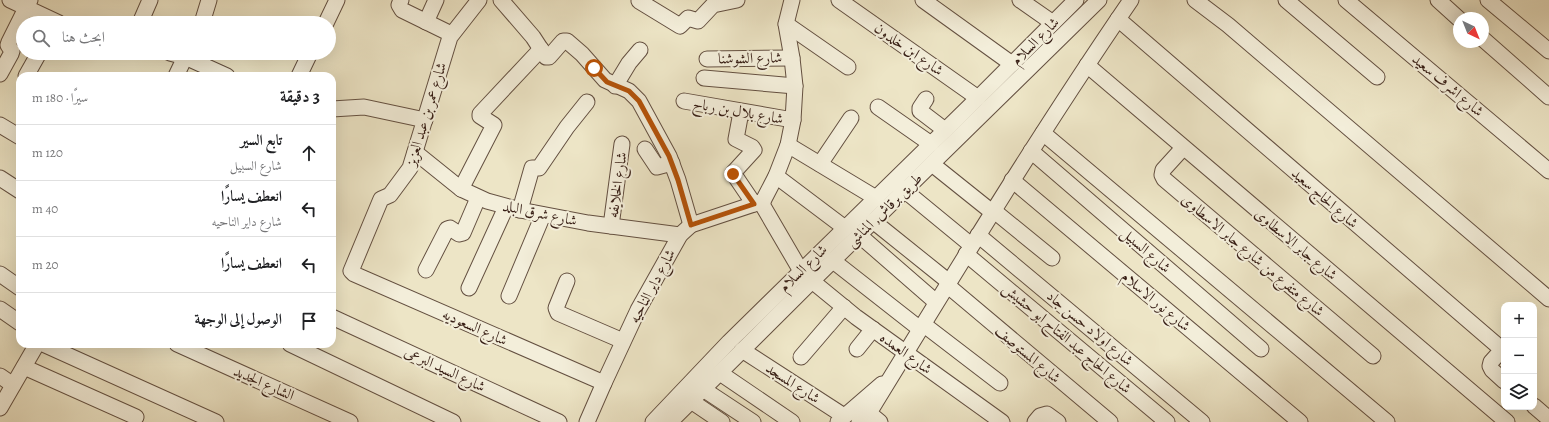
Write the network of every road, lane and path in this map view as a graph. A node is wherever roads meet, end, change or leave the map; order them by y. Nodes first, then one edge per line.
1 (10, 0) edge
2 (150, 0) edge
3 (209, 0) edge
4 (338, 0) edge
5 (401, 0) edge
6 (436, 0) edge
7 (479, 0) edge
8 (501, 0) edge
9 (737, 0) edge
10 (792, 0) edge
11 (839, 0) edge
12 (923, 0) edge
13 (1020, 0) edge
14 (1076, 0) edge
15 (1131, 0) edge
16 (1195, 0) edge
17 (1286, 0) edge
18 (1346, 0) edge
19 (1438, 0) edge
20 (1488, 0) edge
21 (639, 1) dead end
22 (1098, 1) edge
23 (28, 4) edge
24 (1453, 13) edge
25 (22, 16) edge
26 (47, 16) edge
27 (143, 16) edge
28 (204, 16) edge
29 (330, 16) edge
30 (1118, 19) junction
31 (426, 22) junction
32 (1053, 23) junction
33 (786, 24) junction
34 (16, 27) edge
35 (451, 34) junction
36 (1489, 44) edge
37 (541, 49) junction
38 (640, 50) dead end
39 (1549, 51) edge
40 (792, 58) junction
41 (707, 59) dead end
42 (34, 60) edge
43 (184, 60) edge
44 (196, 60) edge
45 (306, 60) edge
46 (1012, 64) junction
47 (1087, 65) junction
48 (848, 67) dead end
49 (28, 72) edge
50 (178, 72) edge
51 (219, 72) edge
52 (300, 72) edge
53 (0, 74) edge
54 (1377, 77) dead end
55 (704, 78) dead end
56 (615, 86) junction
57 (795, 86) junction
58 (1549, 97) edge
59 (978, 98) junction
60 (926, 99) dead end
61 (684, 100) dead end
62 (587, 102) dead end
63 (878, 107) dead end
64 (336, 109) edge
65 (741, 112) junction
66 (851, 118) dead end
67 (425, 120) junction
68 (792, 120) junction
69 (0, 125) edge
70 (945, 130) junction
71 (1043, 133) junction
72 (16, 135) edge
73 (622, 144) dead end
74 (931, 144) junction
75 (788, 145) junction
76 (1183, 148) junction
77 (645, 149) dead end
78 (1031, 151) junction
79 (416, 152) junction
80 (672, 163) junction
81 (820, 164) junction
82 (932, 164) junction
83 (1549, 171) edge
84 (776, 176) junction
85 (0, 178) edge
86 (1012, 180) junction
87 (899, 185) junction
88 (16, 189) edge
89 (461, 189) junction
90 (478, 198) junction
91 (876, 198) junction
92 (759, 202) junction
93 (513, 208) junction
94 (993, 211) junction
95 (543, 215) junction
96 (873, 221) junction
97 (611, 226) junction
98 (845, 228) junction
99 (685, 230) junction
100 (859, 235) junction
101 (972, 244) junction
102 (1052, 258) dead end
103 (832, 260) junction
104 (351, 268) joint
105 (426, 270) dead end
106 (0, 274) edge
107 (807, 278) junction
108 (567, 281) dead end
109 (948, 284) junction
110 (16, 285) edge
111 (469, 288) dead end
112 (509, 296) dead end
113 (1549, 299) edge
114 (936, 302) junction
115 (844, 307) junction
116 (0, 309) edge
117 (336, 318) edge
118 (16, 320) edge
119 (922, 327) junction
120 (872, 329) junction
121 (623, 341) junction
122 (35, 348) edge
123 (53, 348) edge
124 (186, 348) edge
125 (298, 348) edge
126 (857, 348) dead end
127 (1261, 349) dead end
128 (742, 350) junction
129 (906, 352) junction
130 (1373, 356) dead end
131 (801, 357) dead end
132 (24, 367) junction
133 (720, 373) junction
134 (0, 376) edge
135 (891, 377) junction
136 (1501, 378) edge
137 (604, 383) junction
138 (1000, 383) dead end
139 (14, 385) junction
140 (703, 389) junction
141 (691, 401) junction
142 (0, 408) edge
143 (1537, 409) edge
144 (136, 417) dead end
145 (841, 419) edge
146 (870, 419) edge
147 (1549, 419) edge
148 (216, 422) edge
149 (350, 422) edge
150 (453, 422) edge
151 (559, 422) edge
152 (587, 422) edge
153 (653, 422) edge
154 (670, 422) edge
155 (722, 422) edge
156 (753, 422) edge
157 (792, 422) edge
158 (1002, 422) edge
159 (1035, 422) edge
160 (1058, 422) edge
161 (1110, 422) edge
162 (1167, 422) edge
163 (1202, 422) edge
164 (1300, 422) edge
165 (1388, 422) edge
166 (1507, 422) edge

1 - 23 street
2 - 27 street
3 - 28 street
4 - 29 street
5 - 31 street
6 - 31 street
7 - 35 street, شارع عمر بن عبد العزيز
8 - 37 street
9 - 21 street
10 - 33 street
11 - 59 street, شارع ابن خلدون
12 - 46 street
13 - 32 street
14 - 32 street, شارع السلام
15 - 30 street
16 - 113 street
17 - 54 street
18 - 83 street, شارع اشرف سعيد
19 - 24 street
20 - 39 street
22 - 82 street, طريق برقاش, المناشى
23 - 25 street
23 - 26 street
30 - 47 street
30 - 136 street, شارع الحاج سعيد
31 - 35 street
32 - 46 street, شارع السلام
33 - 40 street
33 - 48 street
34 - 53 street
35 - 67 street, شارع عمر بن عبد العزيز
36 - 58 street
37 - 56 street
37 - 89 street
38 - 56 street
40 - 41 street, شارع الشوشنا
40 - 57 street
42 - 49 street
43 - 50 street
44 - 51 street
45 - 52 street
46 - 59 street, شارع السلام
47 - 71 street
47 - 76 street, شارع جابر الاسطاوى
55 - 57 street
56 - 80 street
57 - 68 street
59 - 70 street, شارع السلام
60 - 70 street
61 - 65 street, شارع بلال بن رباح
62 - 93 street
63 - 74 street
64 - 67 street
65 - 68 street, شارع بلال بن رباح
65 - 92 street
66 - 81 street
67 - 79 street, شارع عمر بن عبد العزيز
68 - 75 street
69 - 72 street
70 - 74 street, شارع السلام
71 - 78 street
71 - 165 street
73 - 97 street, شارع الخلايفه
74 - 87 street, شارع السلام
75 - 81 street
75 - 84 street
76 - 130 street, شارع متفرع من شارع جابر الاسطاوى
76 - 166 street, شارع جابر الاسطاوى
77 - 80 street
78 - 86 street
78 - 127 street, شارع السبيل
79 - 89 street, شارع شرق البلد
79 - 104 street, شارع عمر بن عبد العزيز
80 - 99 street
81 - 91 street
82 - 87 street, طريق برقاش, المناشى
82 - 94 street
84 - 92 street
84 - 98 street
85 - 88 street
86 - 94 street
86 - 164 street, شارع نور الاسلام
87 - 91 street, شارع السلام
87 - 96 street, طريق برقاش, المناشى
87 - 101 street
89 - 90 street, شارع شرق البلد
90 - 93 street, شارع شرق البلد
90 - 105 street
91 - 98 street, شارع السلام
92 - 99 street
92 - 107 street
93 - 95 street, شارع شرق البلد
93 - 111 street
94 - 101 street
94 - 102 street
95 - 97 street, شارع شرق البلد
95 - 112 street
96 - 100 street, طريق برقاش, المناشى
96 - 109 street, شارع المستوصف
97 - 99 street, شارع شرق البلد
98 - 107 street, شارع السلام
99 - 121 street, شارع داير الناحيه
100 - 103 street, طريق برقاش, المناشى
100 - 114 street
101 - 109 street
101 - 162 street, شارع الحاج عبد الفتاح ابو حشيش
101 - 163 street, شارع اولاد حسن جاد
103 - 107 street, طريق برقاش, المناشى
103 - 119 street
104 - 137 street, شارع السعوديه
106 - 110 street
107 - 115 street, شارع العمده
107 - 128 street, طريق برقاش, المناشى
107 - 153 street, شارع السلام
108 - 121 street
109 - 114 street
109 - 161 street, شارع المستوصف
114 - 119 street
115 - 120 street, شارع العمده
115 - 131 street
116 - 118 street
117 - 151 street, شارع السيد البرعى
119 - 129 street
119 - 138 street
120 - 126 street
120 - 129 street, شارع العمده
121 - 137 street, شارع داير الناحيه
122 - 132 street
123 - 148 street
124 - 149 street, الشارع الجديد
125 - 150 street
128 - 133 street, طريق برقاش, المناشى
128 - 145 street, شارع المسجد
129 - 135 street
129 - 158 street, شارع العمده
132 - 139 street
132 - 144 street
133 - 140 street, طريق برقاش, المناشى
133 - 157 street
134 - 139 street
135 - 145 street
135 - 146 street
137 - 152 street, شارع داير الناحيه
139 - 142 street
140 - 141 street, طريق برقاش, المناشى
140 - 156 street
141 - 154 street, طريق برقاش, المناشى
141 - 155 street
143 - 147 street
159 - 160 street

